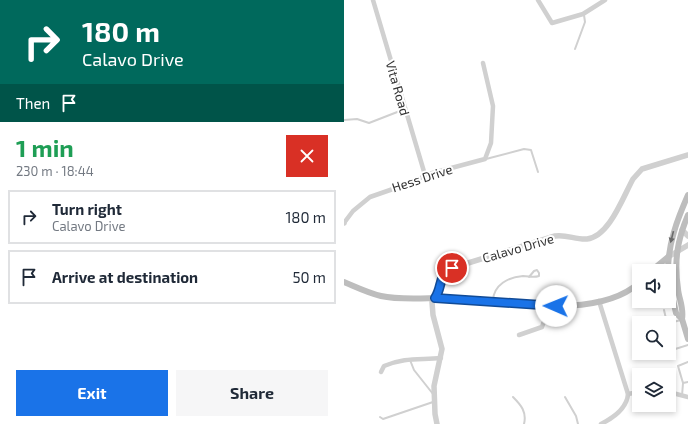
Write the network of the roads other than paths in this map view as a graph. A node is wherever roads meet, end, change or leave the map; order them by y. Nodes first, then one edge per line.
1 (373, 0) edge
2 (538, 0) edge
3 (605, 0) edge
4 (583, 14) junction
5 (575, 49) dead end
6 (483, 63) dead end
7 (405, 109) junction
8 (344, 120) edge
9 (688, 155) edge
10 (485, 159) junction
11 (538, 172) dead end
12 (425, 175) junction
13 (688, 195) edge
14 (688, 215) edge
15 (344, 223) edge
16 (682, 230) junction
17 (688, 236) edge
18 (688, 245) edge
19 (676, 252) junction
20 (668, 257) junction
21 (661, 264) edge
22 (668, 264) edge
23 (529, 277) junction
24 (344, 282) edge
25 (632, 287) edge
26 (435, 298) junction
27 (599, 301) junction
28 (493, 302) junction
29 (541, 306) junction
30 (675, 308) edge
31 (664, 310) dead end
32 (666, 316) edge
33 (682, 320) junction
34 (676, 321) edge
35 (519, 335) dead end
36 (688, 339) edge
37 (688, 345) edge
38 (676, 349) edge
39 (441, 358) junction
40 (410, 359) junction
41 (688, 362) edge
42 (381, 372) dead end
43 (688, 382) edge
44 (683, 383) junction
45 (632, 393) edge
46 (628, 394) junction
47 (676, 394) edge
48 (434, 395) junction
49 (682, 396) junction
50 (513, 397) dead end
51 (565, 397) dead end
52 (688, 397) edge
53 (434, 402) junction
54 (380, 416) dead end
55 (437, 424) edge
56 (524, 424) edge
57 (578, 424) edge
58 (601, 424) edge

1 - 7 street, Vita Road
2 - 4 street
3 - 4 street
4 - 5 lane
6 - 10 street
7 - 8 lane
7 - 12 street, Vita Road
9 - 26 street, Calavo Drive
10 - 11 lane
10 - 12 street, Hess Drive
12 - 15 street, Hess Drive
13 -> 20 main road
14 - 16 main road
16 - 17 street
16 - 19 main road
18 - 19 street
19 - 20 street
19 - 33 main road
20 - 21 main road
20 - 22 main road
23 - 23 lane
23 - 28 lane
24 - 26 main road
25 - 27 main road
26 - 28 main road
26 - 39 street, Calavo Drive
27 - 29 main road
27 - 46 street
28 - 29 main road
29 - 35 street
30 - 33 main road
31 - 32 lane
33 - 34 lane
33 - 36 main road
37 - 38 lane
39 - 40 street
39 - 48 street, Calavo Drive
40 - 42 street
40 - 48 lane
41 - 44 lane
43 - 44 lane
44 - 49 lane
45 - 46 street
46 - 58 street
47 - 49 street
48 - 53 street, Calavo Drive
49 - 52 street
50 - 56 lane
51 - 57 lane
53 - 54 lane
53 - 55 street, Calavo Drive

